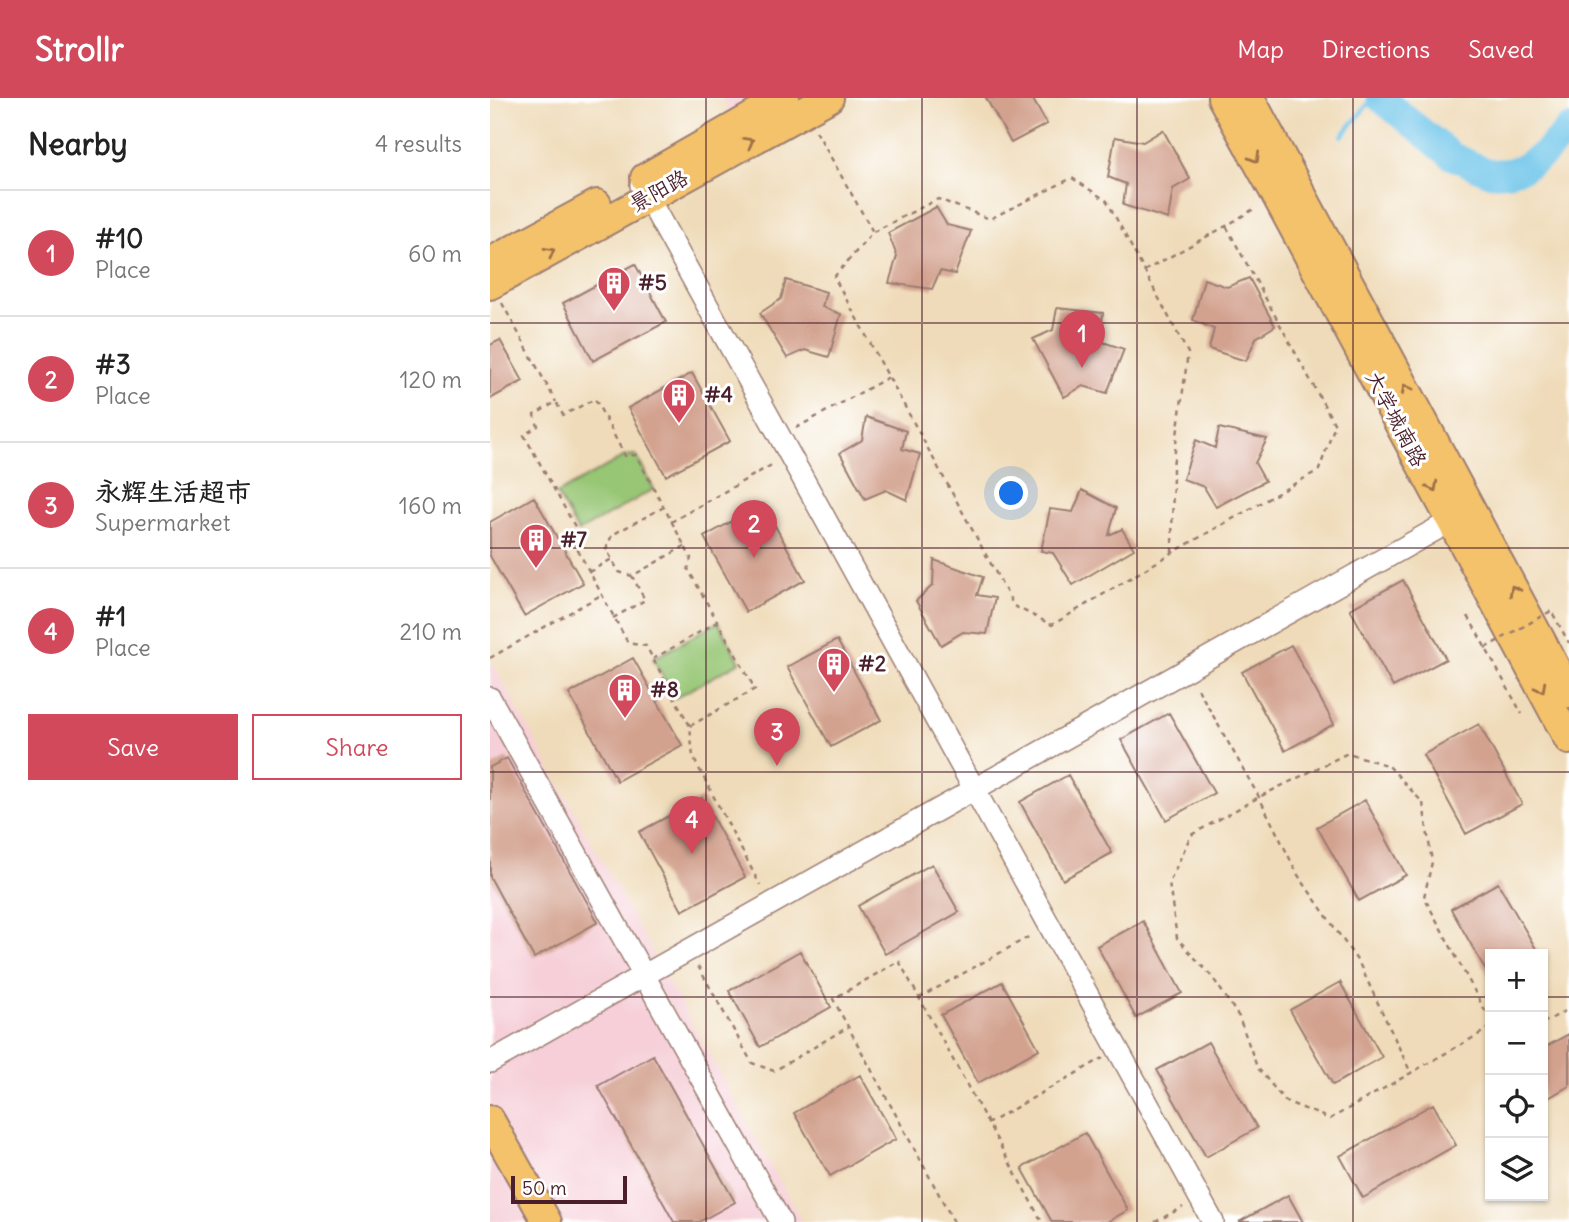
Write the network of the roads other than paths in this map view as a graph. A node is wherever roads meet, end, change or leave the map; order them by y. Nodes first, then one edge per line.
1 (1222, 98) edge
2 (1250, 98) edge
3 (806, 102) edge
4 (643, 189) junction
5 (490, 277) edge
6 (1451, 521) junction
7 (1569, 693) edge
8 (490, 698) edge
9 (1569, 740) edge
10 (975, 789) junction
11 (645, 975) junction
12 (490, 1062) edge
13 (490, 1120) edge
14 (490, 1158) edge
15 (526, 1222) edge
16 (547, 1222) edge
17 (781, 1222) edge
18 (1213, 1222) edge

1 -> 6 main road, 大学城南路
7 -> 2 main road, 大学城南路
3 - 4 main road, 景阳路
4 - 5 main road, 景阳路
4 - 10 street
6 -> 9 main road, 大学城南路
6 - 10 street
8 - 11 street
10 - 11 street
10 - 18 street
11 - 12 street
11 - 17 street
13 - 16 main road
14 - 15 main road

